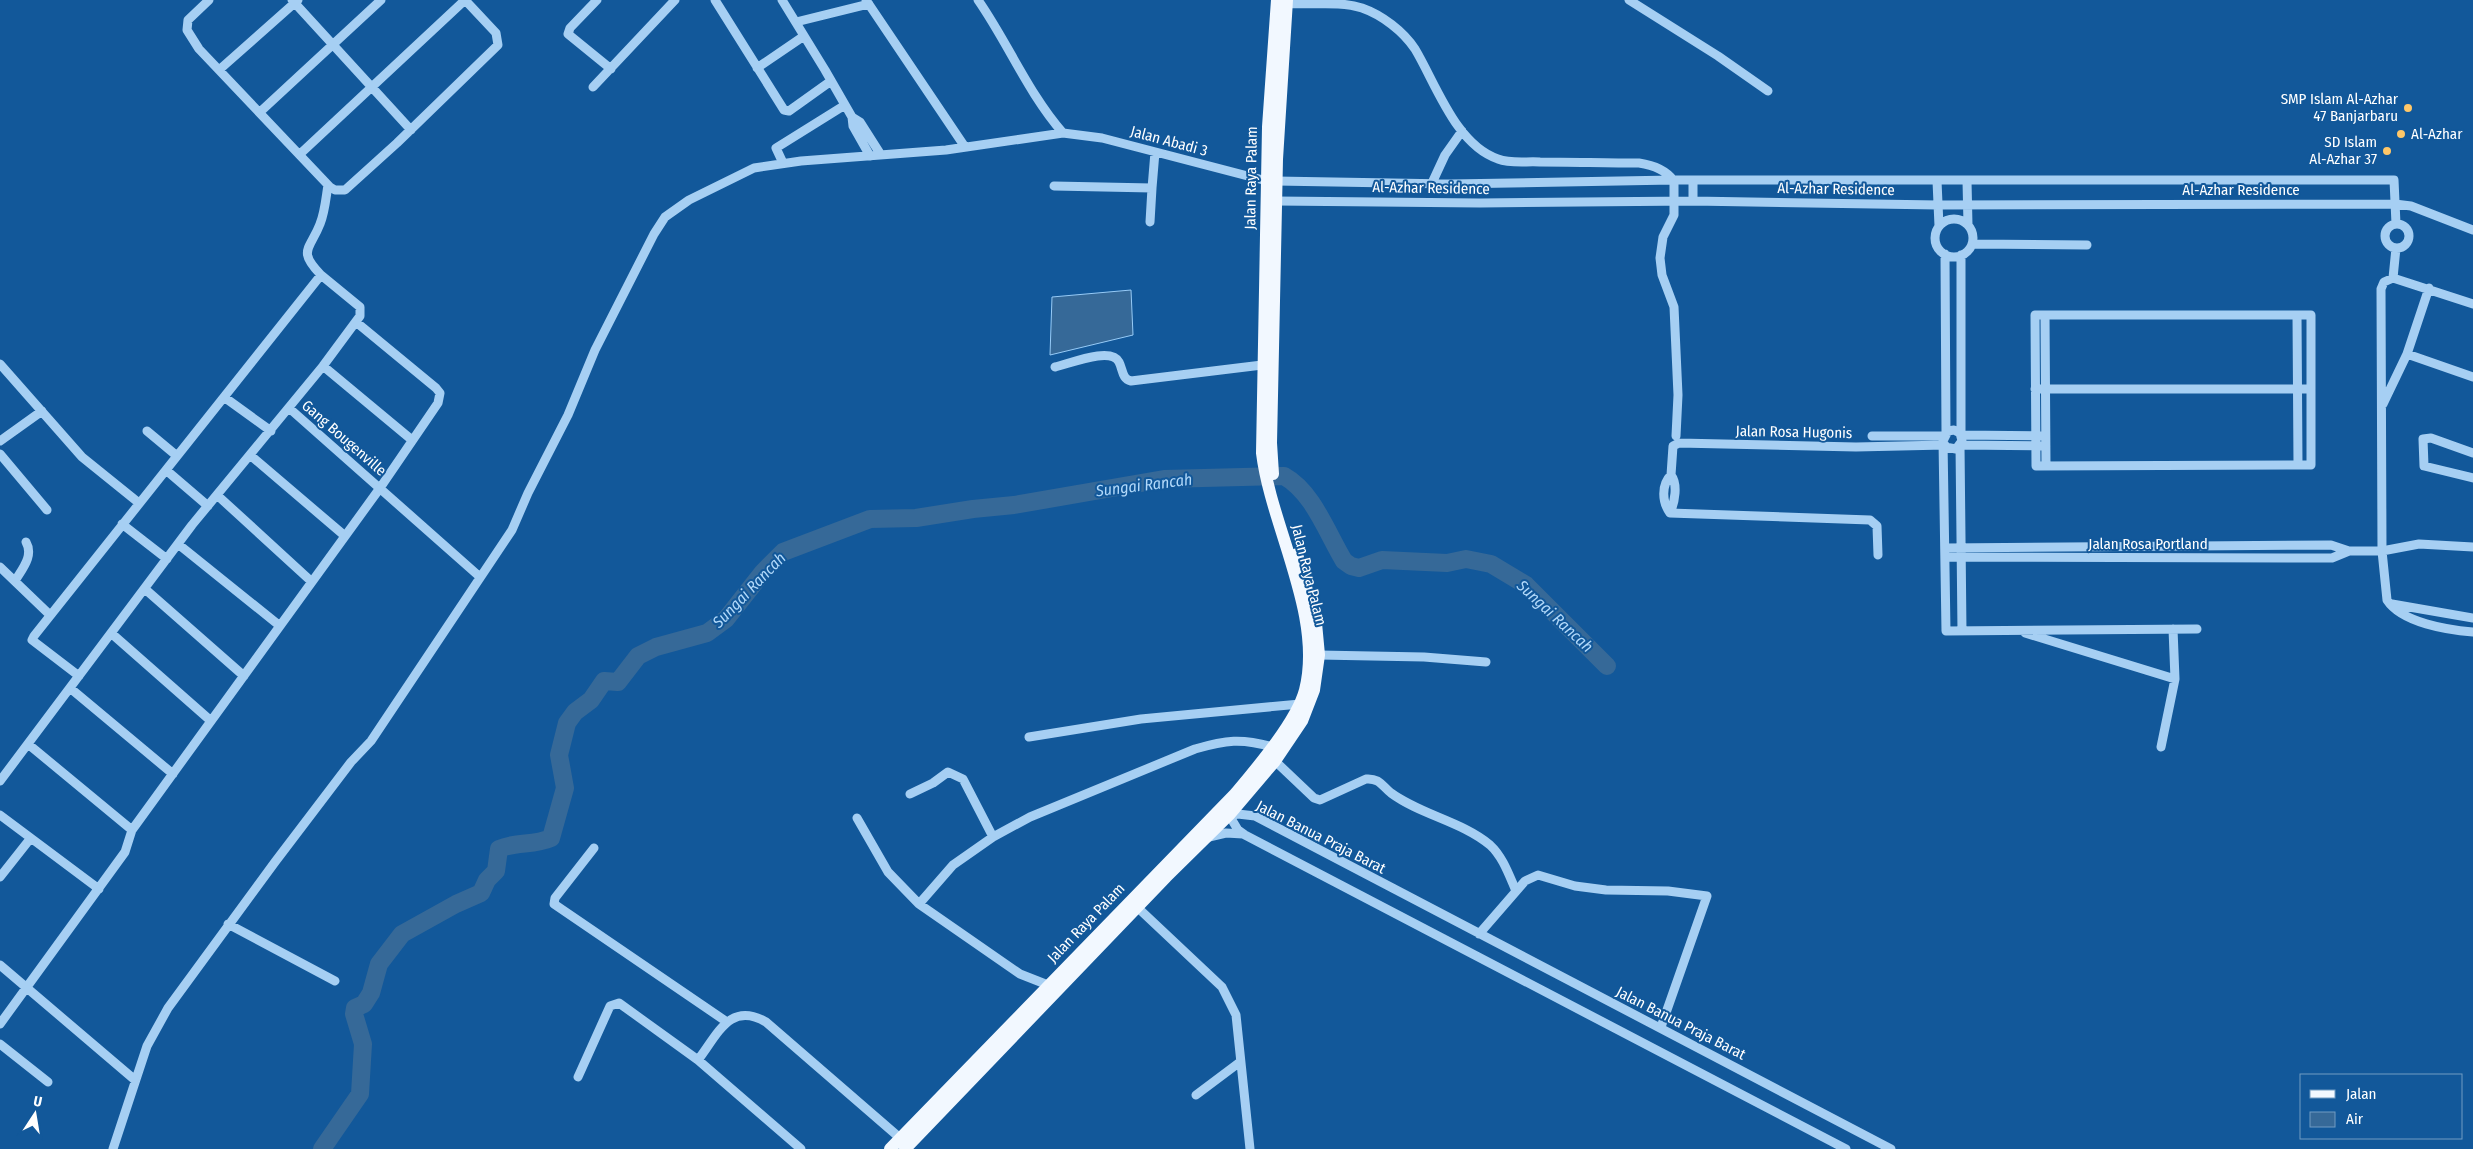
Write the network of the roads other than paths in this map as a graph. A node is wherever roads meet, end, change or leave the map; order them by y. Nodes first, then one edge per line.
1 (209, 0) edge
2 (382, 0) edge
3 (465, 0) edge
4 (597, 0) edge
5 (675, 0) edge
6 (716, 0) edge
7 (782, 0) edge
8 (978, 0) edge
9 (1629, 0) edge
10 (295, 1) edge
11 (1282, 1) edge
12 (868, 2) edge
13 (796, 22) junction
14 (804, 36) junction
15 (332, 44) junction
16 (758, 68) junction
17 (611, 69) junction
18 (220, 70) junction
19 (831, 81) junction
20 (372, 87) junction
21 (593, 87) dead end
22 (1768, 91) dead end
23 (845, 105) junction
24 (260, 112) junction
25 (852, 116) junction
26 (411, 130) junction
27 (1462, 130) junction
28 (1063, 133) junction
29 (965, 148) junction
30 (1155, 152) junction
31 (300, 154) junction
32 (881, 155) junction
33 (870, 156) junction
34 (783, 163) junction
35 (1673, 180) junction
36 (1692, 180) junction
37 (1272, 181) junction
38 (1937, 181) junction
39 (1967, 181) junction
40 (1432, 183) junction
41 (328, 184) junction
42 (1054, 186) dead end
43 (1152, 188) junction
44 (1276, 201) junction
45 (1693, 201) junction
46 (1675, 202) junction
47 (1967, 204) junction
48 (2395, 204) junction
49 (1938, 205) junction
50 (1150, 222) dead end
51 (2396, 224) junction
52 (1968, 225) junction
53 (1939, 226) junction
54 (2473, 230) edge
55 (1972, 244) junction
56 (2087, 245) dead end
57 (2396, 248) junction
58 (1945, 254) junction
59 (1961, 255) junction
60 (320, 275) junction
61 (1269, 276) junction
62 (2393, 278) junction
63 (1945, 285) junction
64 (1961, 285) junction
65 (2429, 288) junction
66 (2473, 304) edge
67 (2045, 315) junction
68 (2297, 315) junction
69 (356, 322) junction
70 (2407, 354) junction
71 (1262, 365) junction
72 (323, 366) junction
73 (1055, 367) dead end
74 (2, 369) edge
75 (2473, 377) edge
76 (2035, 389) junction
77 (2045, 389) junction
78 (2298, 389) junction
79 (2311, 389) junction
80 (224, 397) junction
81 (289, 408) junction
82 (2381, 409) junction
83 (42, 412) junction
84 (148, 431) dead end
85 (271, 431) junction
86 (1961, 435) junction
87 (1676, 436) dead end
88 (1872, 436) dead end
89 (2036, 436) junction
90 (2046, 436) junction
91 (412, 440) junction
92 (1945, 440) junction
93 (0, 441) edge
94 (1960, 445) junction
95 (2036, 446) junction
96 (2046, 446) junction
97 (2473, 453) edge
98 (0, 454) edge
99 (250, 455) junction
100 (177, 456) junction
101 (2298, 465) junction
102 (2046, 466) junction
103 (166, 470) junction
104 (1269, 475) junction
105 (2473, 478) edge
106 (380, 488) junction
107 (1274, 491) junction
108 (217, 495) junction
109 (139, 503) junction
110 (208, 506) junction
111 (47, 510) dead end
112 (122, 524) junction
113 (345, 536) junction
114 (26, 542) dead end
115 (178, 544) junction
116 (2473, 547) edge
117 (2382, 551) junction
118 (1946, 553) junction
119 (1961, 553) junction
120 (1878, 555) dead end
121 (167, 560) junction
122 (0, 567) edge
123 (480, 577) junction
124 (15, 581) junction
125 (312, 582) junction
126 (144, 589) junction
127 (2388, 603) junction
128 (50, 615) junction
129 (2473, 618) edge
130 (280, 626) junction
131 (2173, 629) junction
132 (2198, 629) dead end
133 (2016, 630) junction
134 (1962, 631) junction
135 (2473, 632) edge
136 (111, 633) junction
137 (1319, 655) junction
138 (1486, 662) dead end
139 (79, 676) junction
140 (244, 676) junction
141 (2175, 679) junction
142 (70, 688) junction
143 (1300, 704) junction
144 (211, 721) junction
145 (1029, 737) dead end
146 (28, 744) junction
147 (2161, 747) dead end
148 (1273, 748) junction
149 (1275, 761) junction
150 (173, 774) junction
151 (0, 781) edge
152 (910, 794) dead end
153 (1242, 794) junction
154 (0, 815) edge
155 (1229, 815) junction
156 (1255, 816) junction
157 (857, 818) dead end
158 (1207, 824) junction
159 (132, 830) junction
160 (1245, 835) junction
161 (993, 837) junction
162 (1206, 838) junction
163 (30, 839) junction
164 (594, 848) dead end
165 (0, 877) edge
166 (99, 889) junction
167 (1516, 891) junction
168 (919, 904) junction
169 (1137, 908) junction
170 (228, 924) junction
171 (1479, 934) junction
172 (0, 965) edge
173 (335, 981) dead end
174 (1048, 985) junction
175 (26, 989) junction
176 (728, 1022) junction
177 (0, 1024) edge
178 (1661, 1027) junction
179 (0, 1044) edge
180 (698, 1060) junction
181 (1240, 1062) junction
182 (578, 1077) dead end
183 (135, 1080) junction
184 (48, 1082) dead end
185 (1196, 1095) dead end
186 (949, 1096) junction
187 (903, 1144) edge
188 (113, 1149) edge
189 (801, 1149) edge
190 (890, 1149) edge
191 (1250, 1149) edge
192 (1846, 1149) edge
193 (1891, 1149) edge

1 - 18 street
2 - 15 street
3 - 20 street
3 - 26 street
4 - 17 street
5 - 17 street
6 - 16 street
7 - 13 street
8 - 28 street
9 - 22 street
10 - 15 street
10 - 18 street
11 - 27 street
11 - 37 main road, Jalan Raya Palam
12 - 13 street
12 - 29 street
13 - 14 street
14 - 16 street
14 - 19 street
15 - 20 street
15 - 24 street
16 - 19 street
17 - 21 street
18 - 24 street
19 - 23 street
20 - 26 street
20 - 31 street
23 - 25 street
23 - 34 street
24 - 31 street
25 - 32 street
25 - 33 street
26 - 41 street
27 - 35 street
27 - 40 street
28 - 29 street, Jalan Abadi 3
28 - 30 street, Jalan Abadi 3
29 - 32 street, Jalan Abadi 3
30 - 37 street, Jalan Abadi 3
30 - 43 street
31 - 41 street
32 - 33 street, Jalan Abadi 3
33 - 34 street, Jalan Abadi 3
34 - 123 street, Jalan Abadi 3
35 - 36 street, Al-Azhar Residence
35 - 40 street, Al-Azhar Residence
35 - 46 street
36 - 38 street, Al-Azhar Residence
36 - 45 street
37 - 40 street, Al-Azhar Residence
37 - 44 main road, Jalan Raya Palam
37 - 61 main road, Jalan Raya Palam
38 - 39 street, Al-Azhar Residence
38 - 49 street
39 - 47 street
39 - 48 street, Al-Azhar Residence
41 - 60 street
42 - 43 street
43 - 50 street
44 - 46 street, Al-Azhar Residence
44 - 61 main road, Jalan Raya Palam
45 - 46 street, Al-Azhar Residence
45 - 49 street, Al-Azhar Residence
46 - 87 street
47 - 48 street, Al-Azhar Residence
47 - 49 street, Al-Azhar Residence
47 - 52 street
48 - 51 street
48 - 54 street, Al-Azhar Residence
49 - 53 street
51 - 57 street
51 - 57 street
52 - 53 street
52 - 55 street
53 - 58 street
55 - 56 street
55 - 59 street
57 - 62 street
58 - 59 street
58 - 63 street
59 - 64 street
60 - 69 street
60 - 80 street
61 - 71 main road, Jalan Raya Palam
61 - 104 main road, Jalan Raya Palam
62 - 65 street
62 - 82 street
63 - 64 street
63 - 92 street
64 - 86 street
65 - 66 street
65 - 70 street
67 - 68 street
67 - 76 street
67 - 77 street
68 - 78 street
68 - 79 street
69 - 72 street
69 - 91 street
70 - 75 street
70 - 82 street
71 - 73 street
71 - 104 main road, Jalan Raya Palam
72 - 81 street
72 - 91 street
74 - 83 street
76 - 77 street
76 - 89 street
77 - 78 street
77 - 90 street
78 - 79 street
78 - 101 street
79 - 101 street
80 - 85 street
80 - 100 street
81 - 85 street
81 - 106 street, Gang Bougenville
82 - 117 street
83 - 93 street
83 - 109 street
84 - 100 street
85 - 99 street
86 - 89 street
86 - 92 street
86 - 94 street
88 - 92 street, Jalan Rosa Hugonis
89 - 90 street
89 - 95 street
90 - 96 street
91 - 106 street
92 - 94 street
92 - 118 street
92 - 120 street, Jalan Rosa Hugonis
94 - 95 street
94 - 119 street
95 - 96 street
95 - 102 street
96 - 102 street
97 - 105 street
98 - 111 street
99 - 108 street
99 - 113 street
100 - 103 street
101 - 102 street
103 - 109 street
103 - 110 street
104 - 107 main road, Jalan Raya Palam
106 - 113 street
106 - 123 street, Gang Bougenville
107 - 137 main road, Jalan Raya Palam
107 - 143 main road, Jalan Raya Palam
108 - 110 street
108 - 125 street
109 - 112 street
110 - 115 street
112 - 121 street
112 - 128 street
113 - 125 street
114 - 124 street
115 - 121 street
115 - 130 street
116 - 117 street, Jalan Rosa Portland
117 - 119 street, Jalan Rosa Portland
117 - 127 street
118 - 119 street, Jalan Rosa Portland
118 - 134 street
119 - 134 street
121 - 126 street
122 - 124 street
123 - 170 street, Jalan Abadi 3
124 - 128 street
125 - 130 street
126 - 136 street
126 - 140 street
127 - 129 street
127 - 135 street
128 - 139 street
130 - 140 street
131 - 132 street
131 - 133 street
131 - 141 street
133 - 134 street
133 - 141 street
136 - 139 street
136 - 144 street
137 - 138 street
137 - 149 main road, Jalan Raya Palam
139 - 142 street
140 - 144 street
141 - 147 street
142 - 146 street
142 - 150 street
143 - 145 street
143 - 148 main road, Jalan Raya Palam
144 - 150 street
146 - 151 street
146 - 159 street
148 - 153 main road, Jalan Raya Palam
148 - 161 street
149 - 153 main road, Jalan Raya Palam
149 - 167 street
150 - 159 street
152 - 161 street
153 - 155 main road, Jalan Raya Palam
153 - 156 street
153 - 158 main road, Jalan Raya Palam
154 - 163 street
155 - 156 street, Jalan Banua Praja Barat
155 - 158 street
155 - 160 street
155 - 162 main road, Jalan Raya Palam
156 - 171 street, Jalan Banua Praja Barat
157 - 168 street
158 - 174 main road, Jalan Raya Palam
159 - 166 street
160 - 162 street
160 - 192 street
161 - 168 street
162 - 169 main road, Jalan Raya Palam
163 - 165 street
163 - 166 street
164 - 176 street
166 - 175 street
167 - 171 street
167 - 178 street
168 - 174 street
169 - 181 street
169 - 186 main road, Jalan Raya Palam
170 - 173 street
170 - 183 street, Jalan Abadi 3
171 - 178 street, Jalan Banua Praja Barat
172 - 175 street
174 - 186 main road, Jalan Raya Palam
175 - 177 street
175 - 183 street
176 - 180 street
176 - 187 street
178 - 193 street, Jalan Banua Praja Barat
179 - 184 street
180 - 182 street
180 - 189 street
181 - 185 street
181 - 191 street
183 - 188 street, Jalan Abadi 3
186 - 187 main road, Jalan Raya Palam
187 - 190 main road, Jalan Raya Palam

